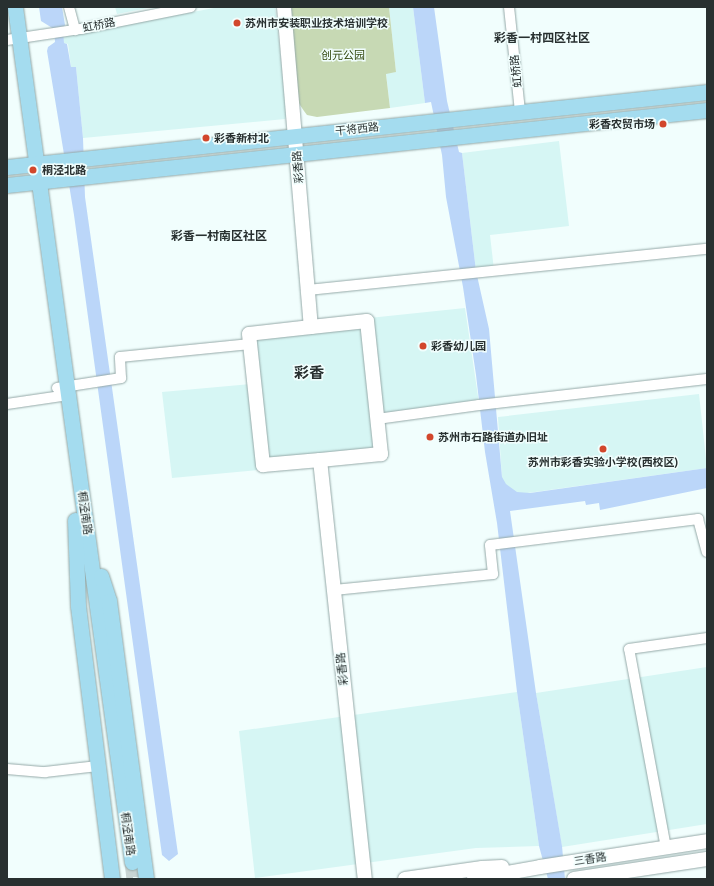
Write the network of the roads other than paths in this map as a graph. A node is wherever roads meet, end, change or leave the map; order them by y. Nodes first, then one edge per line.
1 (15, 7) edge
2 (69, 7) edge
3 (191, 7) edge
4 (284, 7) edge
5 (509, 7) edge
6 (7, 24) edge
7 (75, 30) junction
8 (12, 39) edge
9 (707, 92) edge
10 (707, 110) edge
11 (520, 112) junction
12 (295, 136) junction
13 (296, 153) junction
14 (31, 164) junction
15 (7, 167) edge
16 (34, 182) junction
17 (7, 185) edge
18 (707, 249) edge
19 (308, 290) junction
20 (311, 327) junction
21 (250, 344) junction
22 (707, 379) edge
23 (63, 391) junction
24 (7, 404) edge
25 (377, 419) junction
26 (320, 460) junction
27 (80, 519) junction
28 (707, 552) edge
29 (334, 590) junction
30 (707, 638) edge
31 (98, 766) junction
32 (7, 769) edge
33 (707, 841) edge
34 (666, 848) junction
35 (707, 859) edge
36 (541, 867) junction
37 (128, 871) edge
38 (478, 878) edge
39 (364, 879) edge
40 (405, 879) edge
41 (574, 879) edge

1 - 8 main road
2 - 7 street
3 - 7 street, 虹桥路
4 - 12 street, 彩香路
5 - 11 street, 虹桥路
6 - 8 main road
7 - 8 street, 虹桥路
8 - 14 main road
9 - 11 main road, 干将西路
10 - 13 main road, 干将西路
11 - 12 main road, 干将西路
12 - 13 street, 彩香路
12 - 14 main road, 干将西路
13 - 16 main road, 干将西路
13 - 19 street, 彩香路
14 - 15 main road, 干将西路
14 - 16 main road, 桐泾南路
16 - 17 main road, 干将西路
16 - 23 main road, 桐泾南路
18 - 19 street
19 - 20 street, 彩香路
20 - 21 street
20 - 25 street
21 - 23 street
21 - 26 street
22 - 25 street
23 - 24 street
23 - 27 main road, 桐泾南路
25 - 26 street
26 - 29 street, 彩香路
27 - 31 main road
27 - 37 main road, 桐泾南路
27 - 37 main road
28 - 29 street
29 - 39 street, 彩香路
30 - 34 street
31 - 32 street
31 - 37 main road
33 - 34 street, 三香路
34 - 36 street, 三香路
35 - 41 street, 三香路
36 - 38 street, 三香路
36 - 40 street

